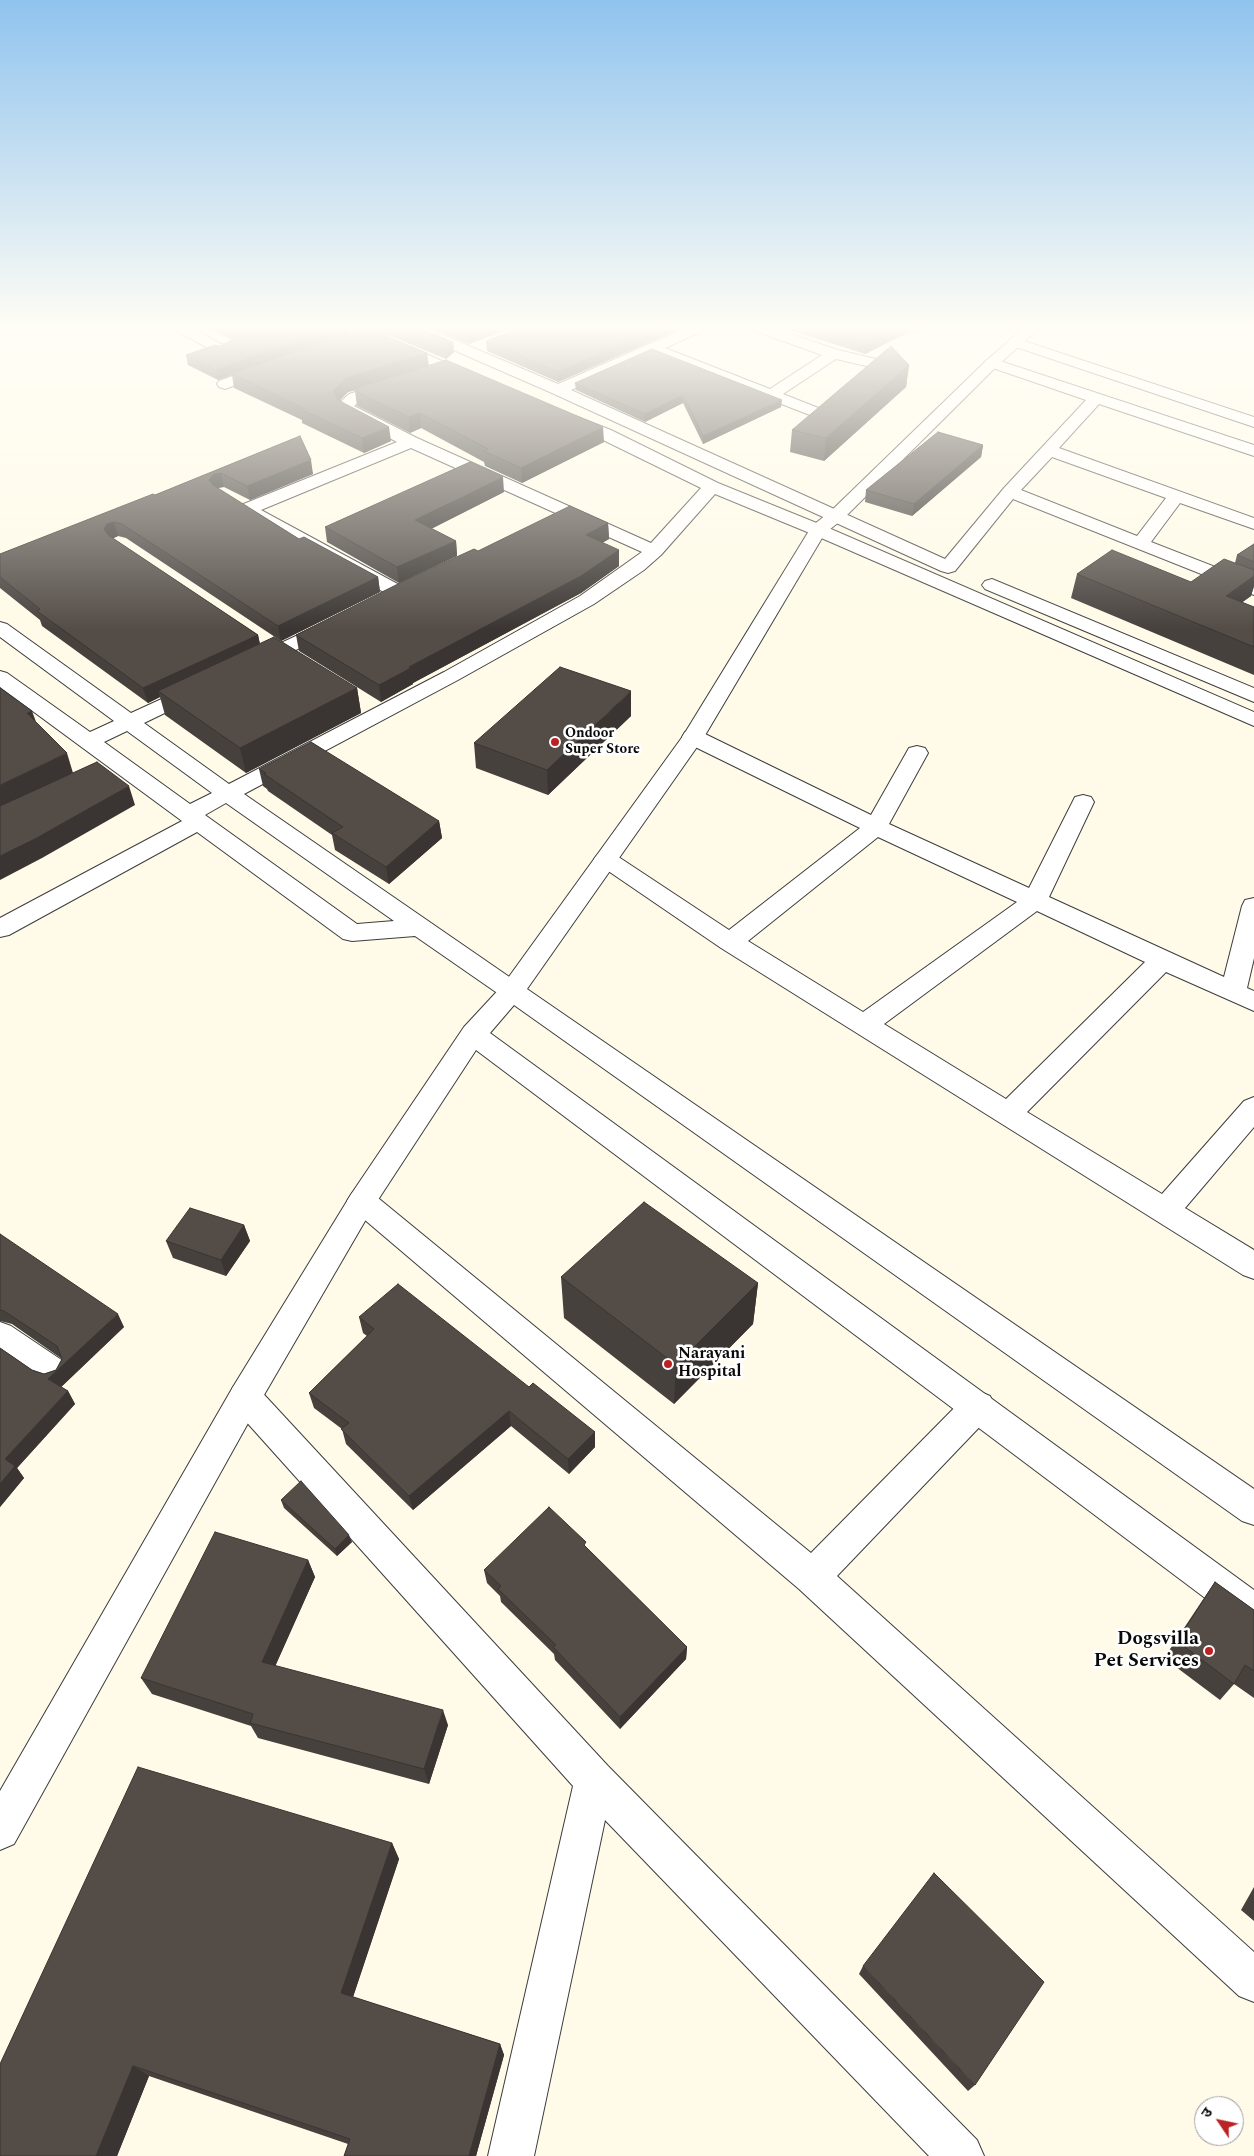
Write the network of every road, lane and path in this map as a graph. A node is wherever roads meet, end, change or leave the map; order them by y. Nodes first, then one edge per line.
1 (385, 429) edge
2 (591, 429) edge
3 (636, 429) edge
4 (925, 429) edge
5 (1068, 429) edge
6 (1189, 429) edge
7 (411, 442) junction
8 (1049, 450) junction
9 (1254, 451) edge
10 (471, 469) junction
11 (453, 477) edge
12 (712, 487) junction
13 (1010, 492) junction
14 (1177, 495) junction
15 (231, 499) edge
16 (247, 509) junction
17 (568, 514) junction
18 (550, 522) edge
19 (828, 523) junction
20 (1254, 524) edge
21 (326, 534) edge
22 (308, 542) junction
23 (1140, 544) junction
24 (654, 551) junction
25 (948, 567) junction
26 (1254, 589) edge
27 (398, 592) edge
28 (347, 617) edge
29 (0, 628) edge
30 (0, 677) edge
31 (1254, 696) edge
32 (1254, 720) edge
33 (130, 722) junction
34 (693, 737) junction
35 (88, 741) junction
36 (917, 754) dead end
37 (118, 762) junction
38 (93, 774) edge
39 (228, 794) junction
40 (1083, 802) dead end
41 (194, 817) junction
42 (876, 827) junction
43 (606, 859) junction
44 (1035, 900) junction
45 (1254, 906) edge
46 (420, 927) junction
47 (0, 929) edge
48 (730, 942) junction
49 (1164, 960) junction
50 (512, 991) junction
51 (1244, 997) edge
52 (864, 1025) junction
53 (473, 1034) junction
54 (1254, 1108) edge
55 (1008, 1114) junction
56 (362, 1201) junction
57 (1165, 1211) junction
58 (1254, 1266) edge
59 (0, 1336) edge
60 (52, 1371) edge
61 (245, 1397) junction
62 (978, 1406) junction
63 (1250, 1500) edge
64 (812, 1577) junction
65 (1254, 1612) edge
66 (594, 1780) junction
67 (0, 1830) edge
68 (1254, 1981) edge
69 (511, 2156) edge
70 (961, 2156) edge

1 - 7 street
2 - 12 street
3 - 19 street
4 - 19 street
5 - 8 street
6 - 9 street
7 - 10 street
7 - 16 street
8 - 13 street
8 - 14 street
10 - 11 street
10 - 17 street
12 - 19 street
12 - 24 street
13 - 23 street
13 - 25 street
14 - 20 street
14 - 23 street
15 - 16 street
16 - 22 street
17 - 18 street
17 - 24 street
19 - 25 street
19 - 32 street
19 - 34 street
21 - 22 street
22 - 27 street
23 - 26 street
24 - 39 street
25 - 31 street
28 - 33 street
29 - 33 street
30 - 35 street
33 - 35 street
33 - 39 street
34 - 42 street
34 - 43 street
35 - 37 street
36 - 42 street
37 - 38 street
37 - 41 street
39 - 41 street
39 - 46 street
40 - 44 street
41 - 46 street
41 - 47 street
42 - 44 street
42 - 48 street
43 - 48 street
43 - 50 street
44 - 49 street
44 - 52 street
45 - 51 street
46 - 50 street
48 - 52 street
49 - 51 street
49 - 55 street
50 - 53 street
50 - 63 street
52 - 55 street
53 - 56 street
53 - 62 street
54 - 57 street
55 - 57 street
56 - 61 street
56 - 64 street
57 - 58 street
59 - 60 street
61 - 66 street
61 - 67 street
62 - 64 street
62 - 65 street
64 - 68 street
66 - 69 street
66 - 70 street

